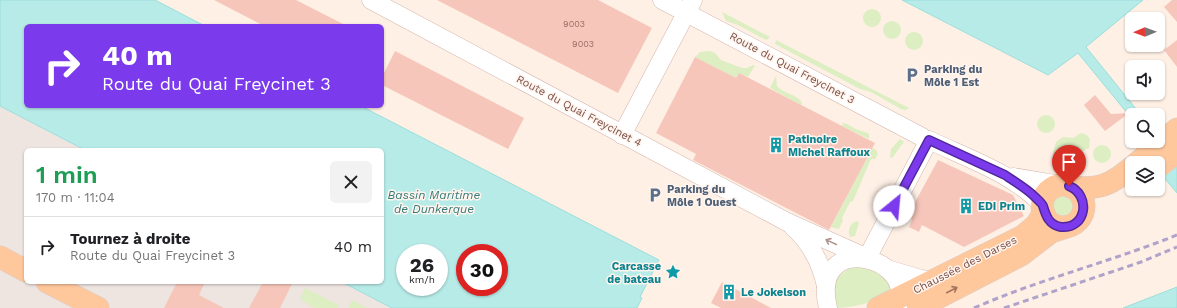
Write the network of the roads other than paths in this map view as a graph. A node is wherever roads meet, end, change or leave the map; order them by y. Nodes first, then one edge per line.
1 (371, 0) edge
2 (662, 0) edge
3 (689, 6) edge
4 (1176, 130) edge
5 (622, 136) junction
6 (926, 139) junction
7 (1177, 152) edge
8 (1145, 156) edge
9 (1165, 161) edge
10 (1125, 172) edge
11 (1005, 175) junction
12 (1066, 186) junction
13 (1125, 189) edge
14 (1043, 209) junction
15 (786, 222) junction
16 (1074, 222) junction
17 (0, 258) edge
18 (867, 258) junction
19 (887, 269) junction
20 (24, 270) edge
21 (934, 281) junction
22 (51, 284) edge
23 (826, 301) edge
24 (905, 304) edge
25 (98, 308) edge
26 (878, 308) edge

1 - 5 street, Route du Quai Freycinet 4
2 - 3 street, Route du Quai Freycinet 3
3 - 5 street
3 - 6 street, Route du Quai Freycinet 3
4 - 8 main road
5 - 15 street, Route du Quai Freycinet 4
6 - 11 street, Route du Quai Freycinet 3
6 - 18 street
7 - 9 main road
10 - 12 main road
11 - 12 street, Route du Quai Freycinet 3
11 - 14 street, Route du Quai Freycinet 3
12 - 14 main road
12 - 16 main road
13 - 16 main road, Chaussée des Darses
14 - 16 main road
14 - 21 main road, Chaussée des Darses
18 -> 15 street, Route du Quai Freycinet 4
15 - 23 street, Route du Quai Freycinet 4
24 -> 16 main road, Chaussée des Darses
17 - 20 main road
18 - 19 street, Route du Quai Freycinet 4
18 - 23 street
19 - 21 street, Route du Quai Freycinet 4
19 - 24 street
21 - 24 main road, Chaussée des Darses
22 - 25 main road
24 - 26 main road, Chaussée des Darses

